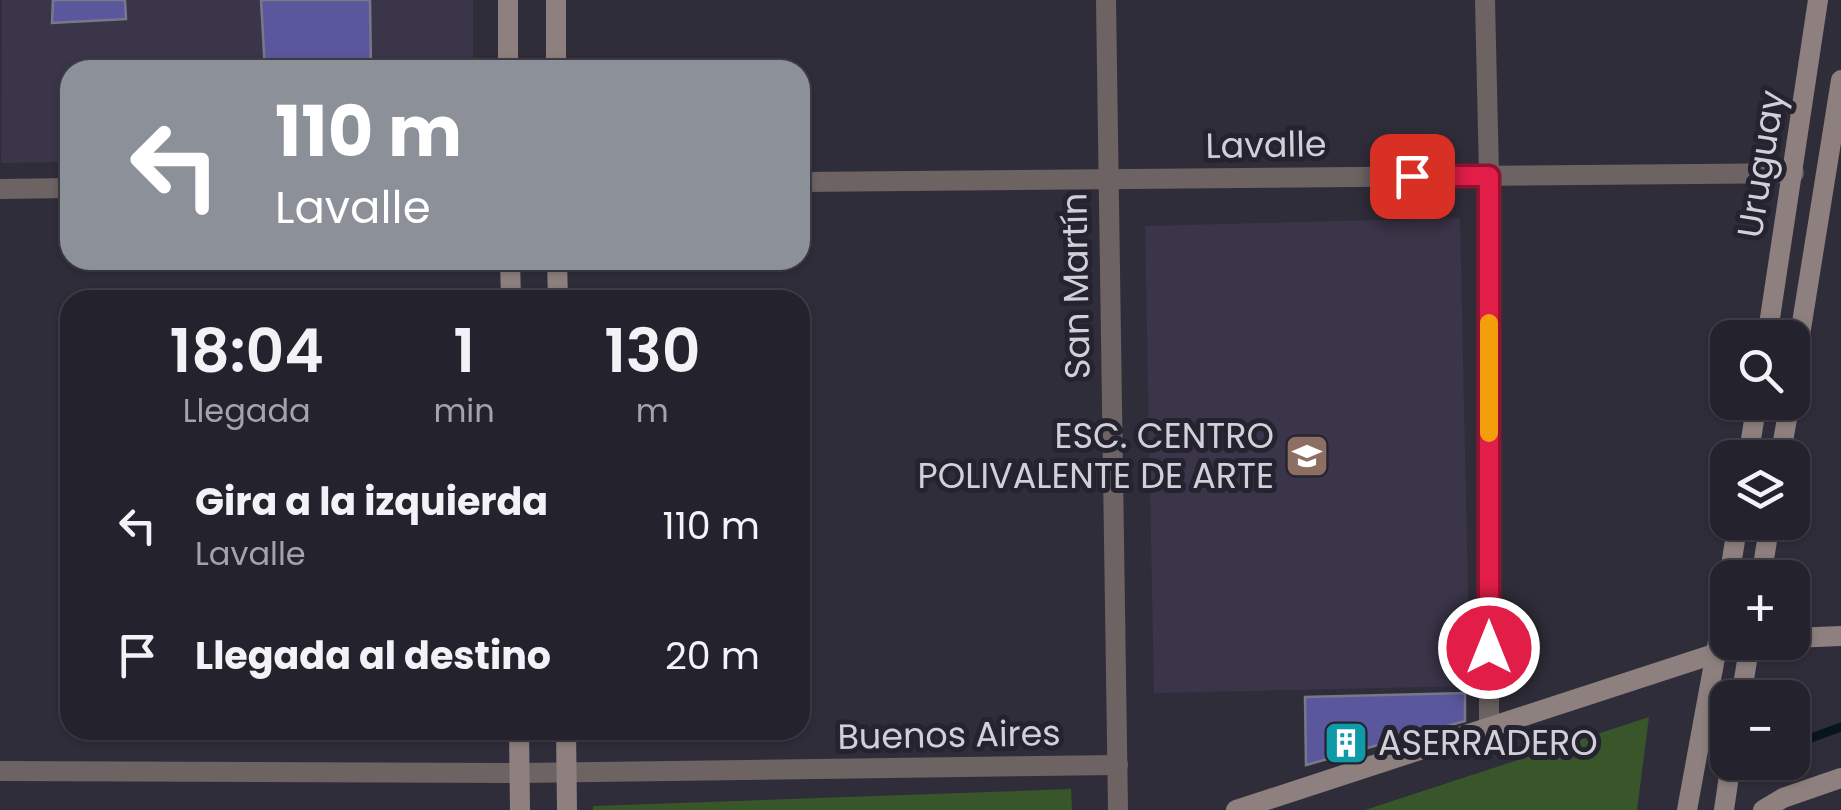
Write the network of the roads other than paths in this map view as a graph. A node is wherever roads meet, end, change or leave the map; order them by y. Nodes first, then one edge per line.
1 (508, 0) edge
2 (556, 0) edge
3 (1106, 0) edge
4 (1485, 0) edge
5 (1818, 0) edge
6 (508, 60) edge
7 (556, 60) edge
8 (1841, 80) edge
9 (1794, 173) junction
10 (1489, 176) junction
11 (1107, 179) junction
12 (810, 182) edge
13 (0, 188) edge
14 (60, 188) edge
15 (1770, 320) edge
16 (1802, 320) edge
17 (1841, 636) edge
18 (1810, 637) edge
19 (1710, 655) edge
20 (1716, 660) edge
21 (1489, 727) junction
22 (519, 740) edge
23 (566, 740) edge
24 (1118, 765) junction
25 (0, 771) edge
26 (566, 772) junction
27 (520, 773) junction
28 (1841, 778) edge
29 (1728, 780) edge
30 (520, 810) edge
31 (566, 810) edge
32 (1118, 810) edge
33 (1236, 810) edge
34 (1687, 810) edge
35 (1724, 810) edge
36 (1763, 810) edge

1 - 6 street
2 - 7 street
3 - 11 street, San Martín
4 - 10 street
5 - 9 street, Uruguay
8 - 16 street, Uruguay
9 - 10 street, Lavalle
9 - 15 street, Uruguay
10 - 11 street, Lavalle
10 - 21 street
11 - 12 street, Lavalle
11 - 24 street, San Martín
13 - 14 street
17 - 18 street
19 - 21 street
20 - 34 street
21 - 33 street
22 - 27 street
23 - 26 street
24 - 26 street, Buenos Aires
24 - 32 street, San Martín
25 - 27 street, Buenos Aires
26 - 27 street, Buenos Aires
26 - 31 street
27 - 30 street
28 - 36 street
29 - 35 street

